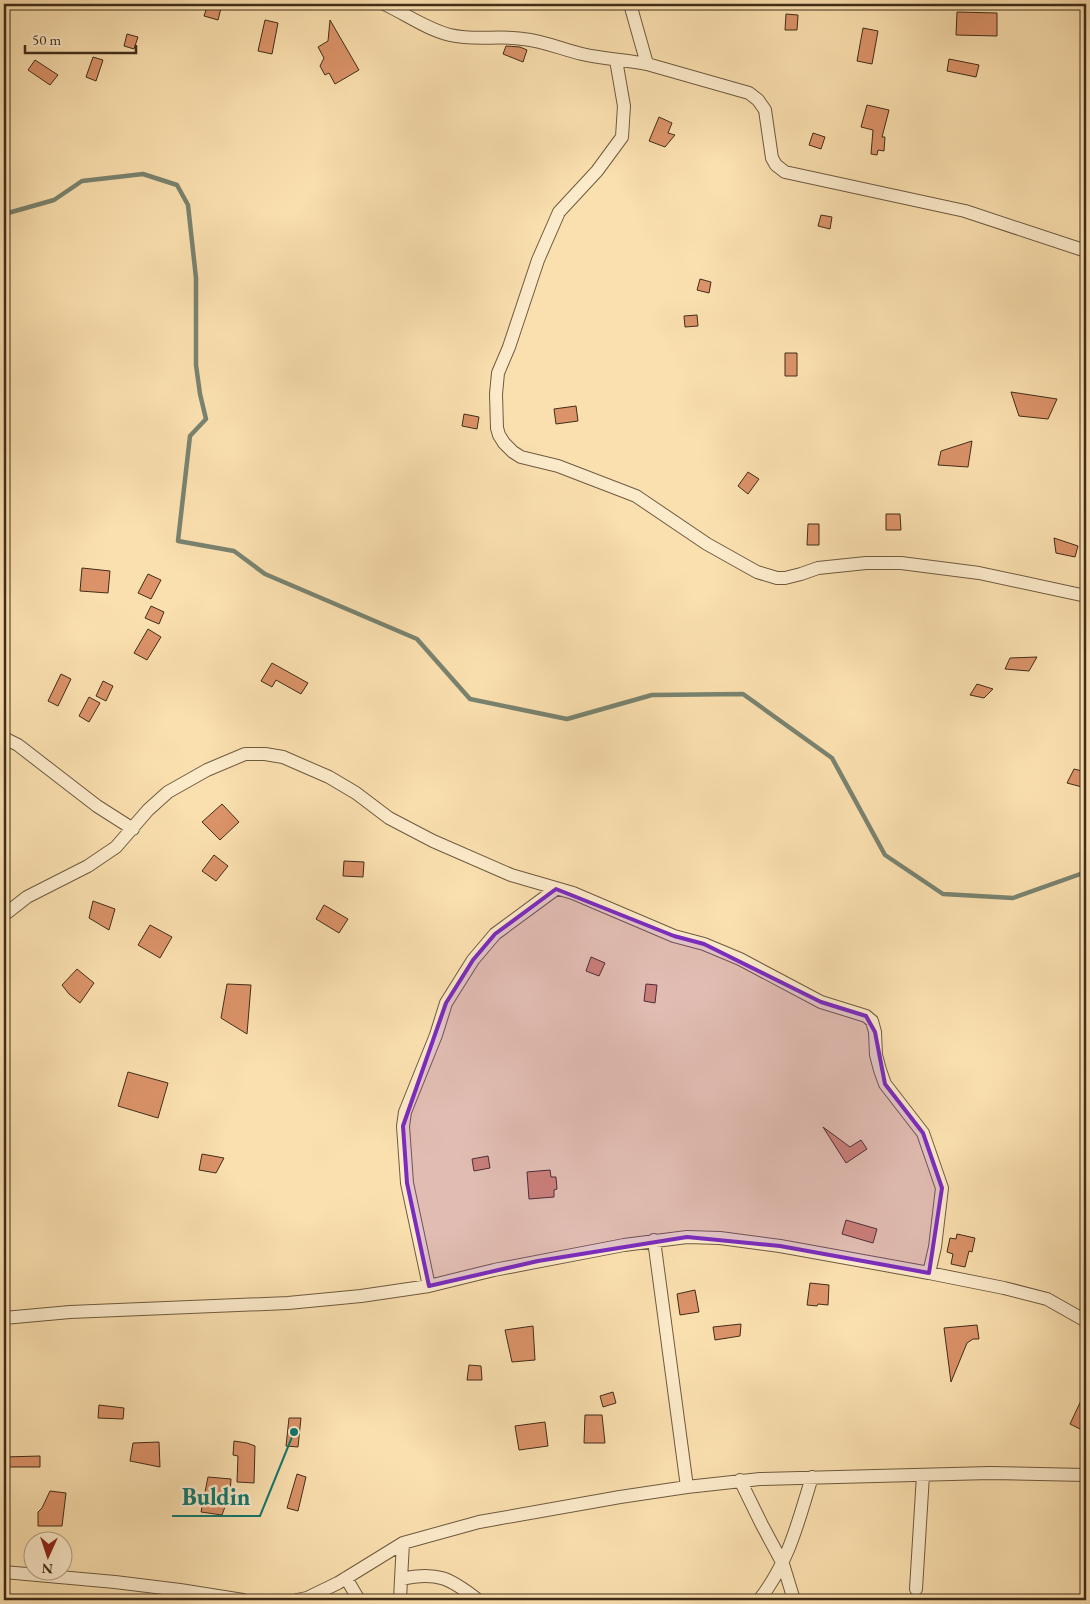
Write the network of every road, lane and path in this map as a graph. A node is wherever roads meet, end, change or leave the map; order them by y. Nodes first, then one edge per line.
1 (384, 4) edge
2 (630, 4) edge
3 (616, 60) junction
4 (647, 64) junction
5 (1086, 251) edge
6 (1086, 596) edge
7 (4, 738) edge
8 (133, 828) junction
9 (556, 889) junction
10 (4, 915) edge
11 (654, 1240) junction
12 (929, 1273) junction
13 (428, 1286) junction
14 (4, 1318) edge
15 (1086, 1321) edge
16 (923, 1475) junction
17 (1086, 1475) edge
18 (812, 1477) junction
19 (740, 1480) junction
20 (687, 1486) junction
21 (403, 1543) junction
22 (783, 1564) junction
23 (4, 1572) edge
24 (346, 1578) junction
25 (401, 1579) junction
26 (916, 1589) dead end
27 (243, 1600) edge
28 (297, 1600) edge
29 (359, 1600) edge
30 (400, 1600) edge
31 (478, 1600) edge
32 (759, 1600) edge
33 (794, 1600) edge

1 - 3 street
2 - 4 street
3 - 4 street
3 - 6 street
4 - 5 street
7 - 8 street
8 - 9 street
8 - 10 street
9 - 12 street
9 - 13 street
11 - 12 street
11 - 13 street
11 - 20 street
12 - 15 street
13 - 14 street
16 - 17 street
16 - 18 street
16 - 26 street
18 - 19 street
18 - 22 street
19 - 20 street
19 - 22 street
20 - 21 street
21 - 24 street
21 - 25 street
22 - 32 street
22 - 33 street
23 - 27 street
24 - 28 street
24 - 29 street
25 - 30 street
25 - 31 street

